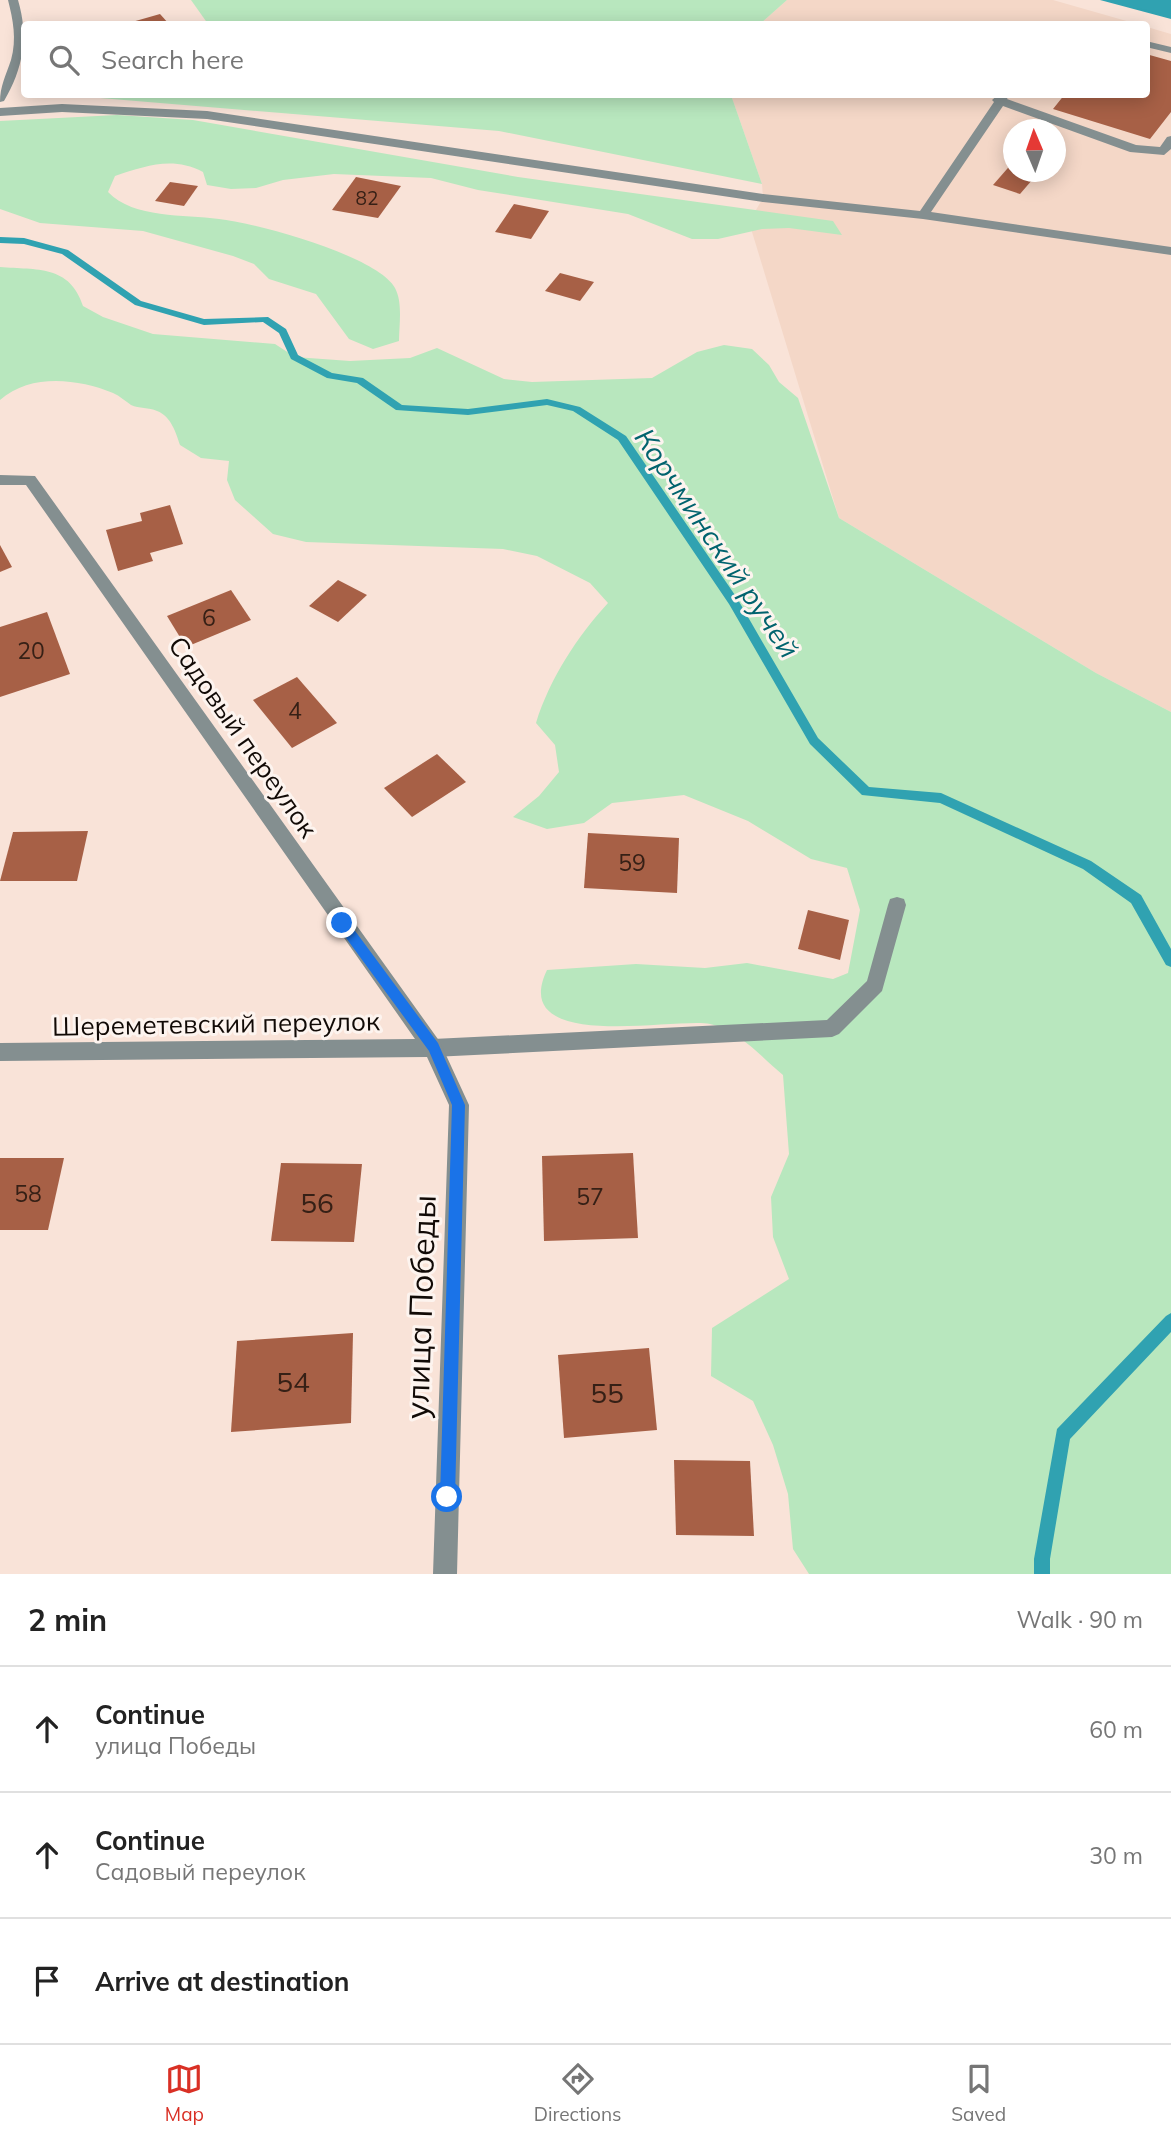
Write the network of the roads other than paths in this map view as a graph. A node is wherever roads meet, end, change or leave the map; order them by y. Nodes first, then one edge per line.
1 (13, 0) edge
2 (21, 34) edge
3 (1150, 45) edge
4 (21, 50) edge
5 (1171, 50) edge
6 (1000, 98) edge
7 (1004, 98) edge
8 (0, 99) edge
9 (0, 112) edge
10 (1171, 140) edge
11 (923, 215) junction
12 (1171, 251) edge
13 (0, 480) edge
14 (897, 905) dead end
15 (433, 1048) junction
16 (0, 1052) edge
17 (444, 1574) edge

1 - 2 street
3 - 5 street
4 - 8 street
6 - 11 street
7 - 10 street
9 - 11 street
11 - 12 street
13 - 15 street, Садовый переулок
14 - 15 street, Шереметевский переулок
15 - 16 street, Шереметевский переулок
15 - 17 street, улица Победы

